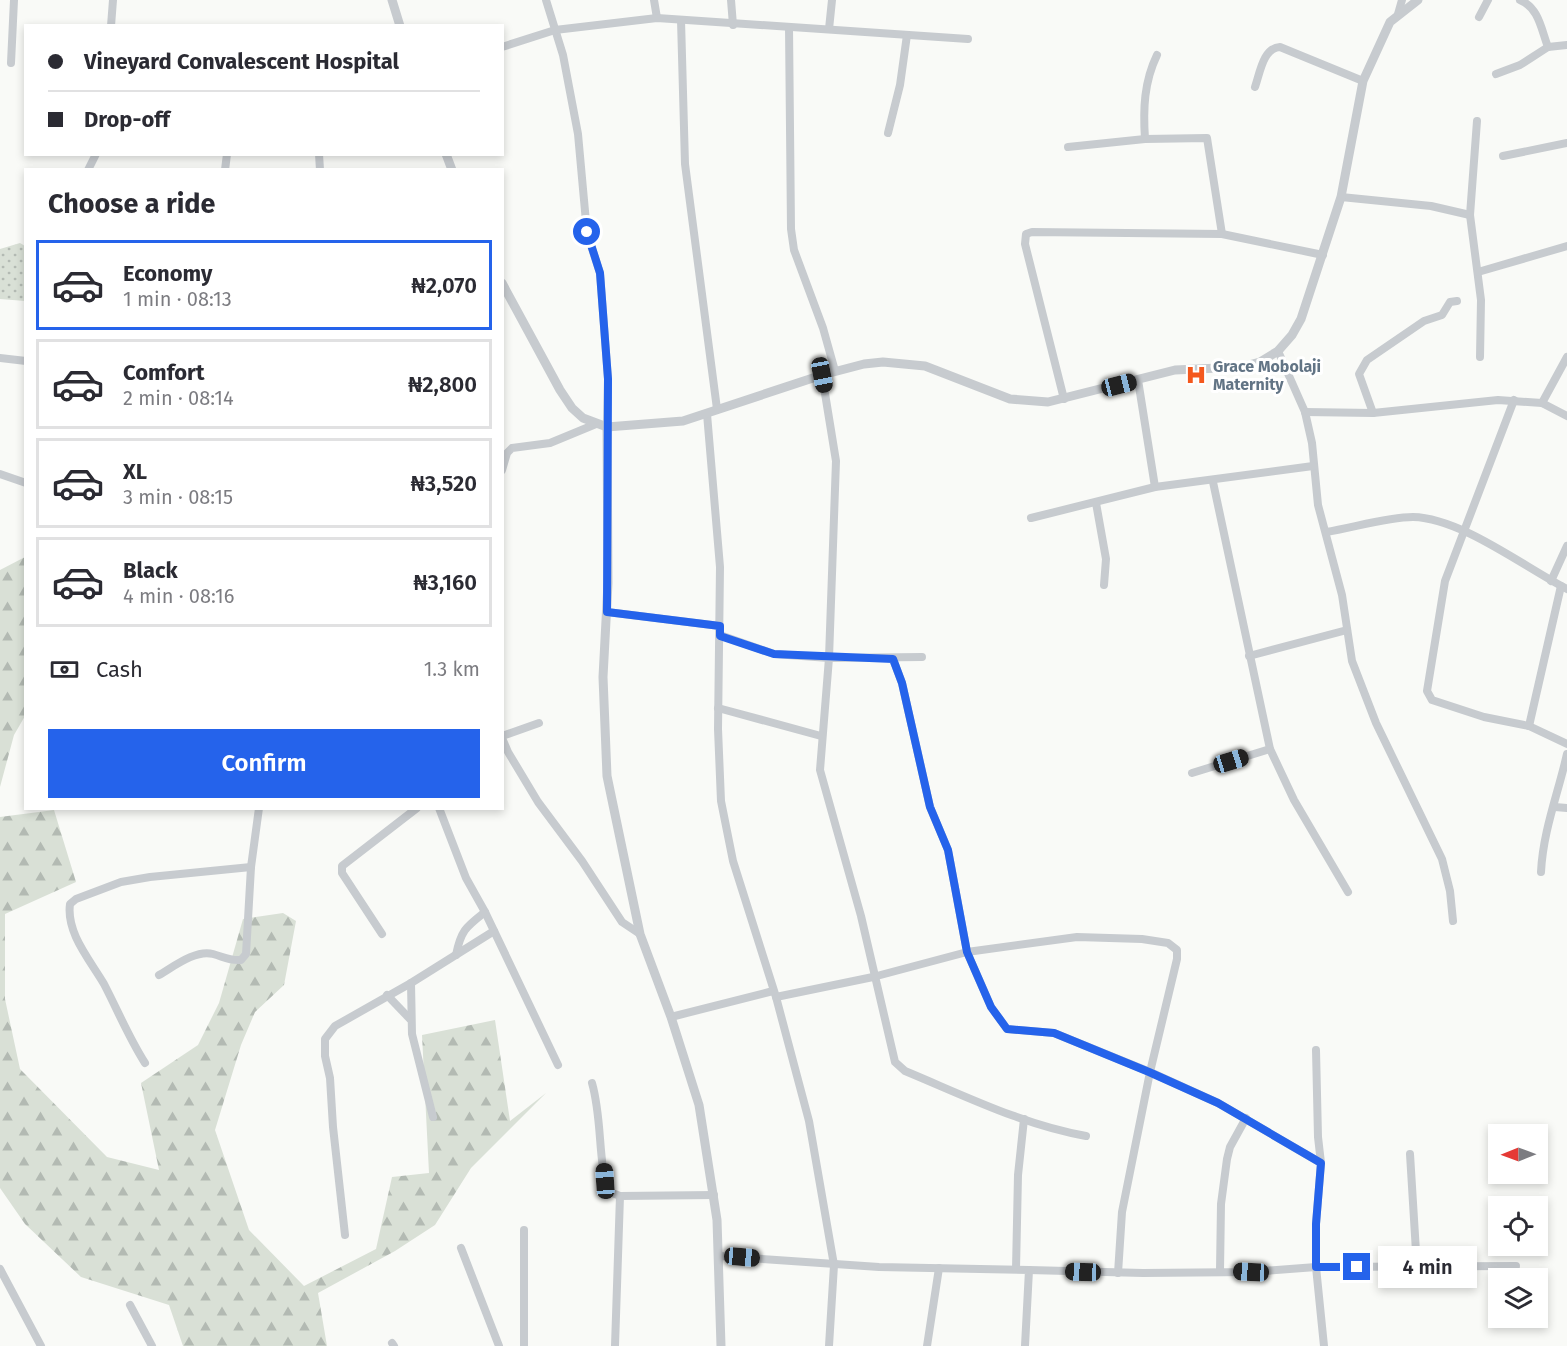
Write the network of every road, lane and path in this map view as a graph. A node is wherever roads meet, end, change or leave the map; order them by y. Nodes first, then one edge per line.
1 (15, 0) edge
2 (113, 0) edge
3 (393, 0) edge
4 (546, 0) edge
5 (654, 0) edge
6 (731, 0) edge
7 (832, 0) edge
8 (1402, 0) edge
9 (1418, 0) edge
10 (1488, 0) edge
11 (1520, 0) edge
12 (1398, 14) junction
13 (1479, 17) dead end
14 (657, 18) junction
15 (681, 20) junction
16 (111, 24) edge
17 (399, 24) edge
18 (732, 25) junction
19 (789, 27) junction
20 (830, 29) junction
21 (555, 30) junction
22 (907, 35) junction
23 (968, 39) dead end
24 (1567, 45) edge
25 (504, 46) edge
26 (1548, 47) junction
27 (1157, 55) dead end
28 (11, 63) dead end
29 (1496, 74) dead end
30 (1363, 81) junction
31 (1255, 87) dead end
32 (1478, 121) dead end
33 (888, 133) dead end
34 (1145, 139) junction
35 (1567, 143) edge
36 (1068, 147) dead end
37 (1503, 156) dead end
38 (1341, 197) junction
39 (1470, 215) junction
40 (1222, 234) junction
41 (1567, 246) edge
42 (1323, 255) junction
43 (1478, 272) junction
44 (504, 287) edge
45 (1456, 301) dead end
46 (1278, 351) junction
47 (1480, 357) dead end
48 (1567, 357) edge
49 (0, 358) edge
50 (24, 361) edge
51 (835, 371) junction
52 (822, 375) junction
53 (1138, 380) junction
54 (1064, 399) junction
55 (1514, 400) junction
56 (1542, 403) junction
57 (717, 409) junction
58 (1305, 412) junction
59 (1373, 413) junction
60 (707, 414) junction
61 (1567, 416) edge
62 (596, 424) junction
63 (607, 427) junction
64 (504, 463) edge
65 (1313, 466) junction
66 (0, 474) edge
67 (24, 482) edge
68 (1214, 482) junction
69 (1155, 487) junction
70 (1096, 503) junction
71 (1031, 519) dead end
72 (1463, 530) junction
73 (1326, 532) junction
74 (1567, 546) edge
75 (1551, 580) junction
76 (1104, 585) dead end
77 (1564, 588) edge
78 (607, 612) junction
79 (720, 626) junction
80 (1347, 630) junction
81 (720, 636) junction
82 (1249, 656) junction
83 (922, 657) dead end
84 (829, 658) junction
85 (893, 659) junction
86 (718, 708) junction
87 (539, 723) dead end
88 (1529, 726) junction
89 (504, 736) edge
90 (821, 736) junction
91 (504, 742) edge
92 (1567, 744) edge
93 (1270, 749) junction
94 (1567, 754) edge
95 (1192, 773) dead end
96 (1555, 807) junction
97 (1567, 808) edge
98 (259, 810) edge
99 (414, 810) edge
100 (440, 810) edge
101 (251, 867) junction
102 (1540, 872) dead end
103 (1348, 892) dead end
104 (485, 912) junction
105 (1453, 921) dead end
106 (494, 931) junction
107 (382, 934) dead end
108 (640, 934) junction
109 (967, 952) junction
110 (456, 955) junction
111 (159, 975) dead end
112 (873, 977) junction
113 (411, 983) junction
114 (775, 994) junction
115 (387, 995) junction
116 (671, 1017) junction
117 (410, 1019) junction
118 (1316, 1050) dead end
119 (146, 1063) dead end
120 (558, 1065) dead end
121 (1149, 1072) junction
122 (592, 1083) dead end
123 (433, 1117) dead end
124 (1246, 1118) junction
125 (1024, 1119) junction
126 (1086, 1136) dead end
127 (1410, 1154) dead end
128 (1321, 1163) junction
129 (714, 1195) junction
130 (620, 1196) junction
131 (524, 1230) dead end
132 (345, 1235) dead end
133 (461, 1248) dead end
134 (720, 1256) junction
135 (834, 1265) junction
136 (1516, 1266) dead end
137 (1316, 1267) junction
138 (939, 1268) junction
139 (1417, 1268) junction
140 (0, 1269) edge
141 (1016, 1269) junction
142 (1029, 1270) junction
143 (1220, 1270) junction
144 (1118, 1273) junction
145 (130, 1305) dead end
146 (41, 1346) edge
147 (152, 1346) edge
148 (499, 1346) edge
149 (524, 1346) edge
150 (615, 1346) edge
151 (721, 1346) edge
152 (830, 1346) edge
153 (927, 1346) edge
154 (1025, 1346) edge
155 (1324, 1346) edge

1 - 28 street
2 - 16 street
3 - 17 street
4 - 21 street
5 - 14 street
6 - 18 street
7 - 20 street
8 - 12 street
9 - 12 street
10 - 13 street
11 - 26 street
12 - 30 street
14 - 15 street
14 - 21 street
15 - 18 street
15 - 57 street
18 - 19 street
19 - 20 street
19 - 51 street
20 - 22 street
21 - 25 street
21 - 63 street
22 - 23 street
22 - 33 street
24 - 26 street
26 - 29 street
27 - 34 street
30 - 31 street
30 - 38 street
32 - 39 street
34 - 36 street
34 - 40 street
35 - 37 street
38 - 39 street
38 - 42 street
39 - 43 street
40 - 42 street
40 - 54 street
41 - 43 street
42 - 46 street
43 - 47 street
44 - 62 street
45 - 59 street
46 - 53 street
46 - 58 street
48 - 56 street
49 - 50 street
51 - 52 street
51 - 54 street
52 - 57 street
52 - 84 street
53 - 54 street
53 - 69 street
55 - 56 street
55 - 59 street
55 - 72 street
56 - 61 street
57 - 60 street
58 - 59 street
58 - 65 street
60 - 63 street
60 - 79 street
62 - 63 street
62 - 64 street
63 - 78 street
65 - 68 street
65 - 73 street
66 - 67 street
68 - 69 street
68 - 82 street
69 - 70 street
70 - 71 street
70 - 76 street
72 - 73 street
72 - 75 street
72 - 88 street
73 - 80 street
74 - 75 street
75 - 77 street
77 - 88 street
78 - 79 street
78 - 108 street
79 - 81 street
80 - 82 street
80 - 105 street
81 - 84 street
81 - 86 street
82 - 93 street
83 - 85 street
84 - 85 street
84 - 90 street
85 - 109 street
86 - 90 street
86 - 114 street
87 - 89 street
88 - 92 street
90 - 112 street
91 - 108 street
93 - 95 street
93 - 103 street
94 - 96 street
96 - 97 street
96 - 102 street
98 - 101 street
99 - 107 street
100 - 104 street
101 - 111 street
101 - 119 street
104 - 106 street
104 - 110 street
106 - 110 street
106 - 120 street
108 - 116 street
109 - 112 street
109 - 121 street
109 - 121 street
110 - 113 street
112 - 114 street
112 - 125 street
113 - 115 street
113 - 117 street
114 - 116 street
114 - 135 street
115 - 117 street
115 - 132 street
116 - 129 street
117 - 123 street
118 - 128 street
121 - 124 street
121 - 144 street
122 - 130 street
124 - 128 street
124 - 143 street
125 - 126 street
125 - 141 street
127 - 139 street
128 - 137 street
129 - 130 street
129 - 134 street
130 - 150 street
131 - 149 street
133 - 148 street
134 - 135 street
134 - 151 street
135 - 138 street
135 - 152 street
136 - 139 street
137 - 139 street
137 - 143 street
137 - 155 street
138 - 141 street
138 - 153 street
140 - 146 street
141 - 142 street
142 - 144 street
142 - 154 street
143 - 144 street
145 - 147 street

